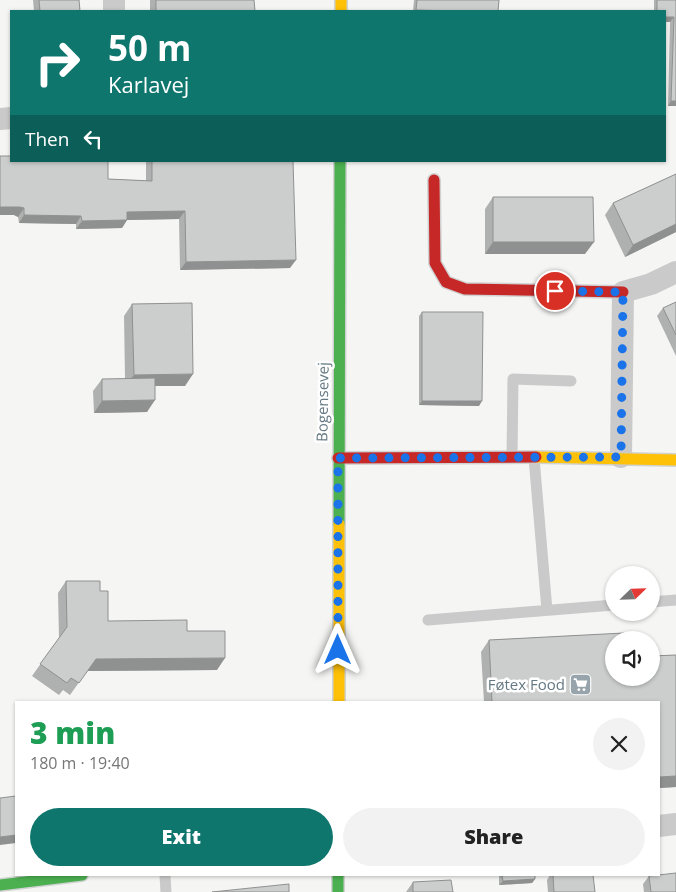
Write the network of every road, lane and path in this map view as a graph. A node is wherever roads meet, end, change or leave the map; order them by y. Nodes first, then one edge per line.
1 (340, 162) edge
2 (434, 180) dead end
3 (676, 272) edge
4 (623, 292) junction
5 (571, 381) dead end
6 (512, 457) junction
7 (534, 457) junction
8 (621, 457) junction
9 (338, 458) junction
10 (676, 460) edge
11 (676, 600) edge
12 (660, 601) edge
13 (605, 606) edge
14 (547, 610) junction
15 (428, 620) dead end
16 (338, 701) edge
17 (676, 824) edge
18 (660, 826) edge
19 (74, 876) edge
20 (165, 876) edge
21 (338, 876) edge
22 (0, 885) edge
23 (166, 892) edge
24 (338, 892) edge

1 - 9 street, Bogensevej
2 - 4 street
3 - 4 street
4 - 8 street
5 - 6 lane
6 - 7 street
6 - 9 street
7 - 8 street
7 - 14 lane
8 - 10 street
9 - 16 street, Bogensevej
11 - 12 lane
13 - 14 lane
14 - 15 lane
17 - 18 street
19 - 22 street
20 - 23 lane
21 - 24 street

